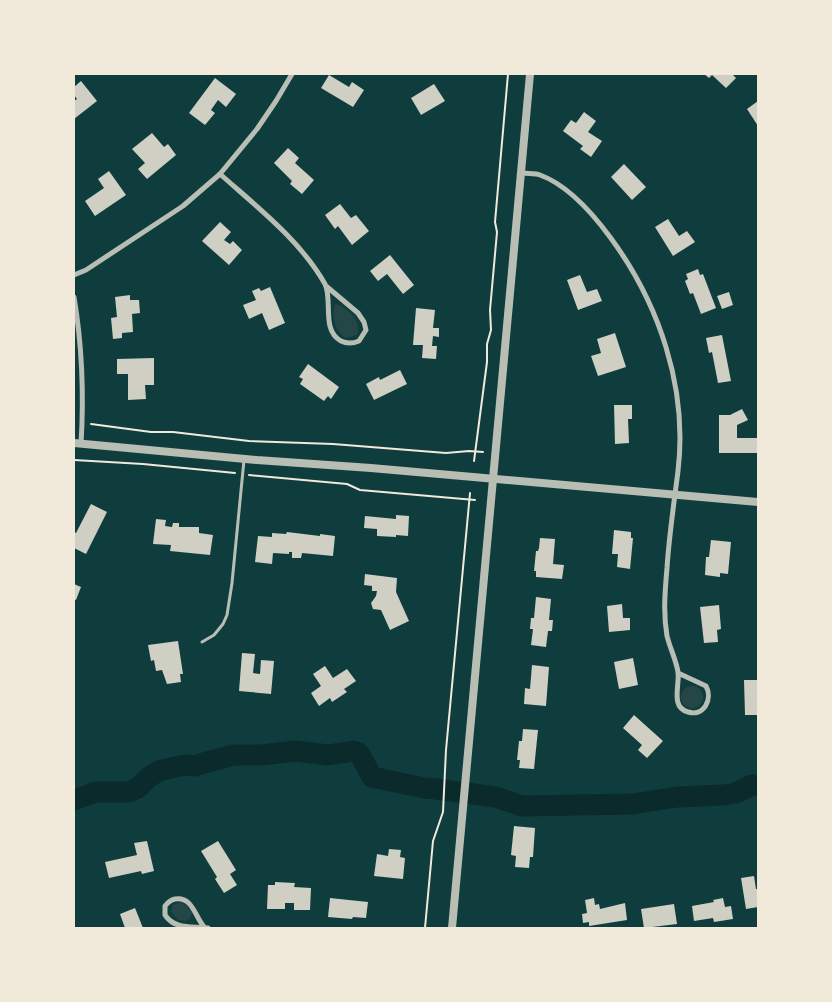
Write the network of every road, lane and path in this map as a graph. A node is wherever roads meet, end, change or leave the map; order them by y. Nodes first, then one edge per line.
1 (292, 74) edge
2 (508, 74) edge
3 (530, 74) edge
4 (522, 173) junction
5 (220, 174) junction
6 (74, 275) edge
7 (326, 286) junction
8 (74, 297) edge
9 (90, 424) dead end
10 (77, 444) edge
11 (475, 451) junction
12 (484, 452) dead end
13 (244, 459) junction
14 (74, 460) edge
15 (474, 461) dead end
16 (243, 474) junction
17 (493, 478) junction
18 (470, 493) dead end
19 (674, 495) junction
20 (470, 499) junction
21 (475, 500) dead end
22 (758, 502) edge
23 (202, 642) dead end
24 (678, 673) junction
25 (206, 928) edge
26 (425, 928) edge
27 (452, 928) edge

1 - 5 street
2 - 11 path
3 - 4 street
4 - 17 street
4 - 19 street
5 - 6 street
5 - 7 street
7 - 7 street
8 - 10 street
9 - 11 path
10 - 13 street
11 - 12 path
11 - 15 path
13 - 16 lane
13 - 17 street
14 - 16 path
16 - 20 path
16 - 23 lane
17 - 19 street
17 - 27 street
18 - 20 path
19 - 22 street
19 - 24 street
20 - 21 path
20 - 26 path
24 - 24 street
25 - 25 street

